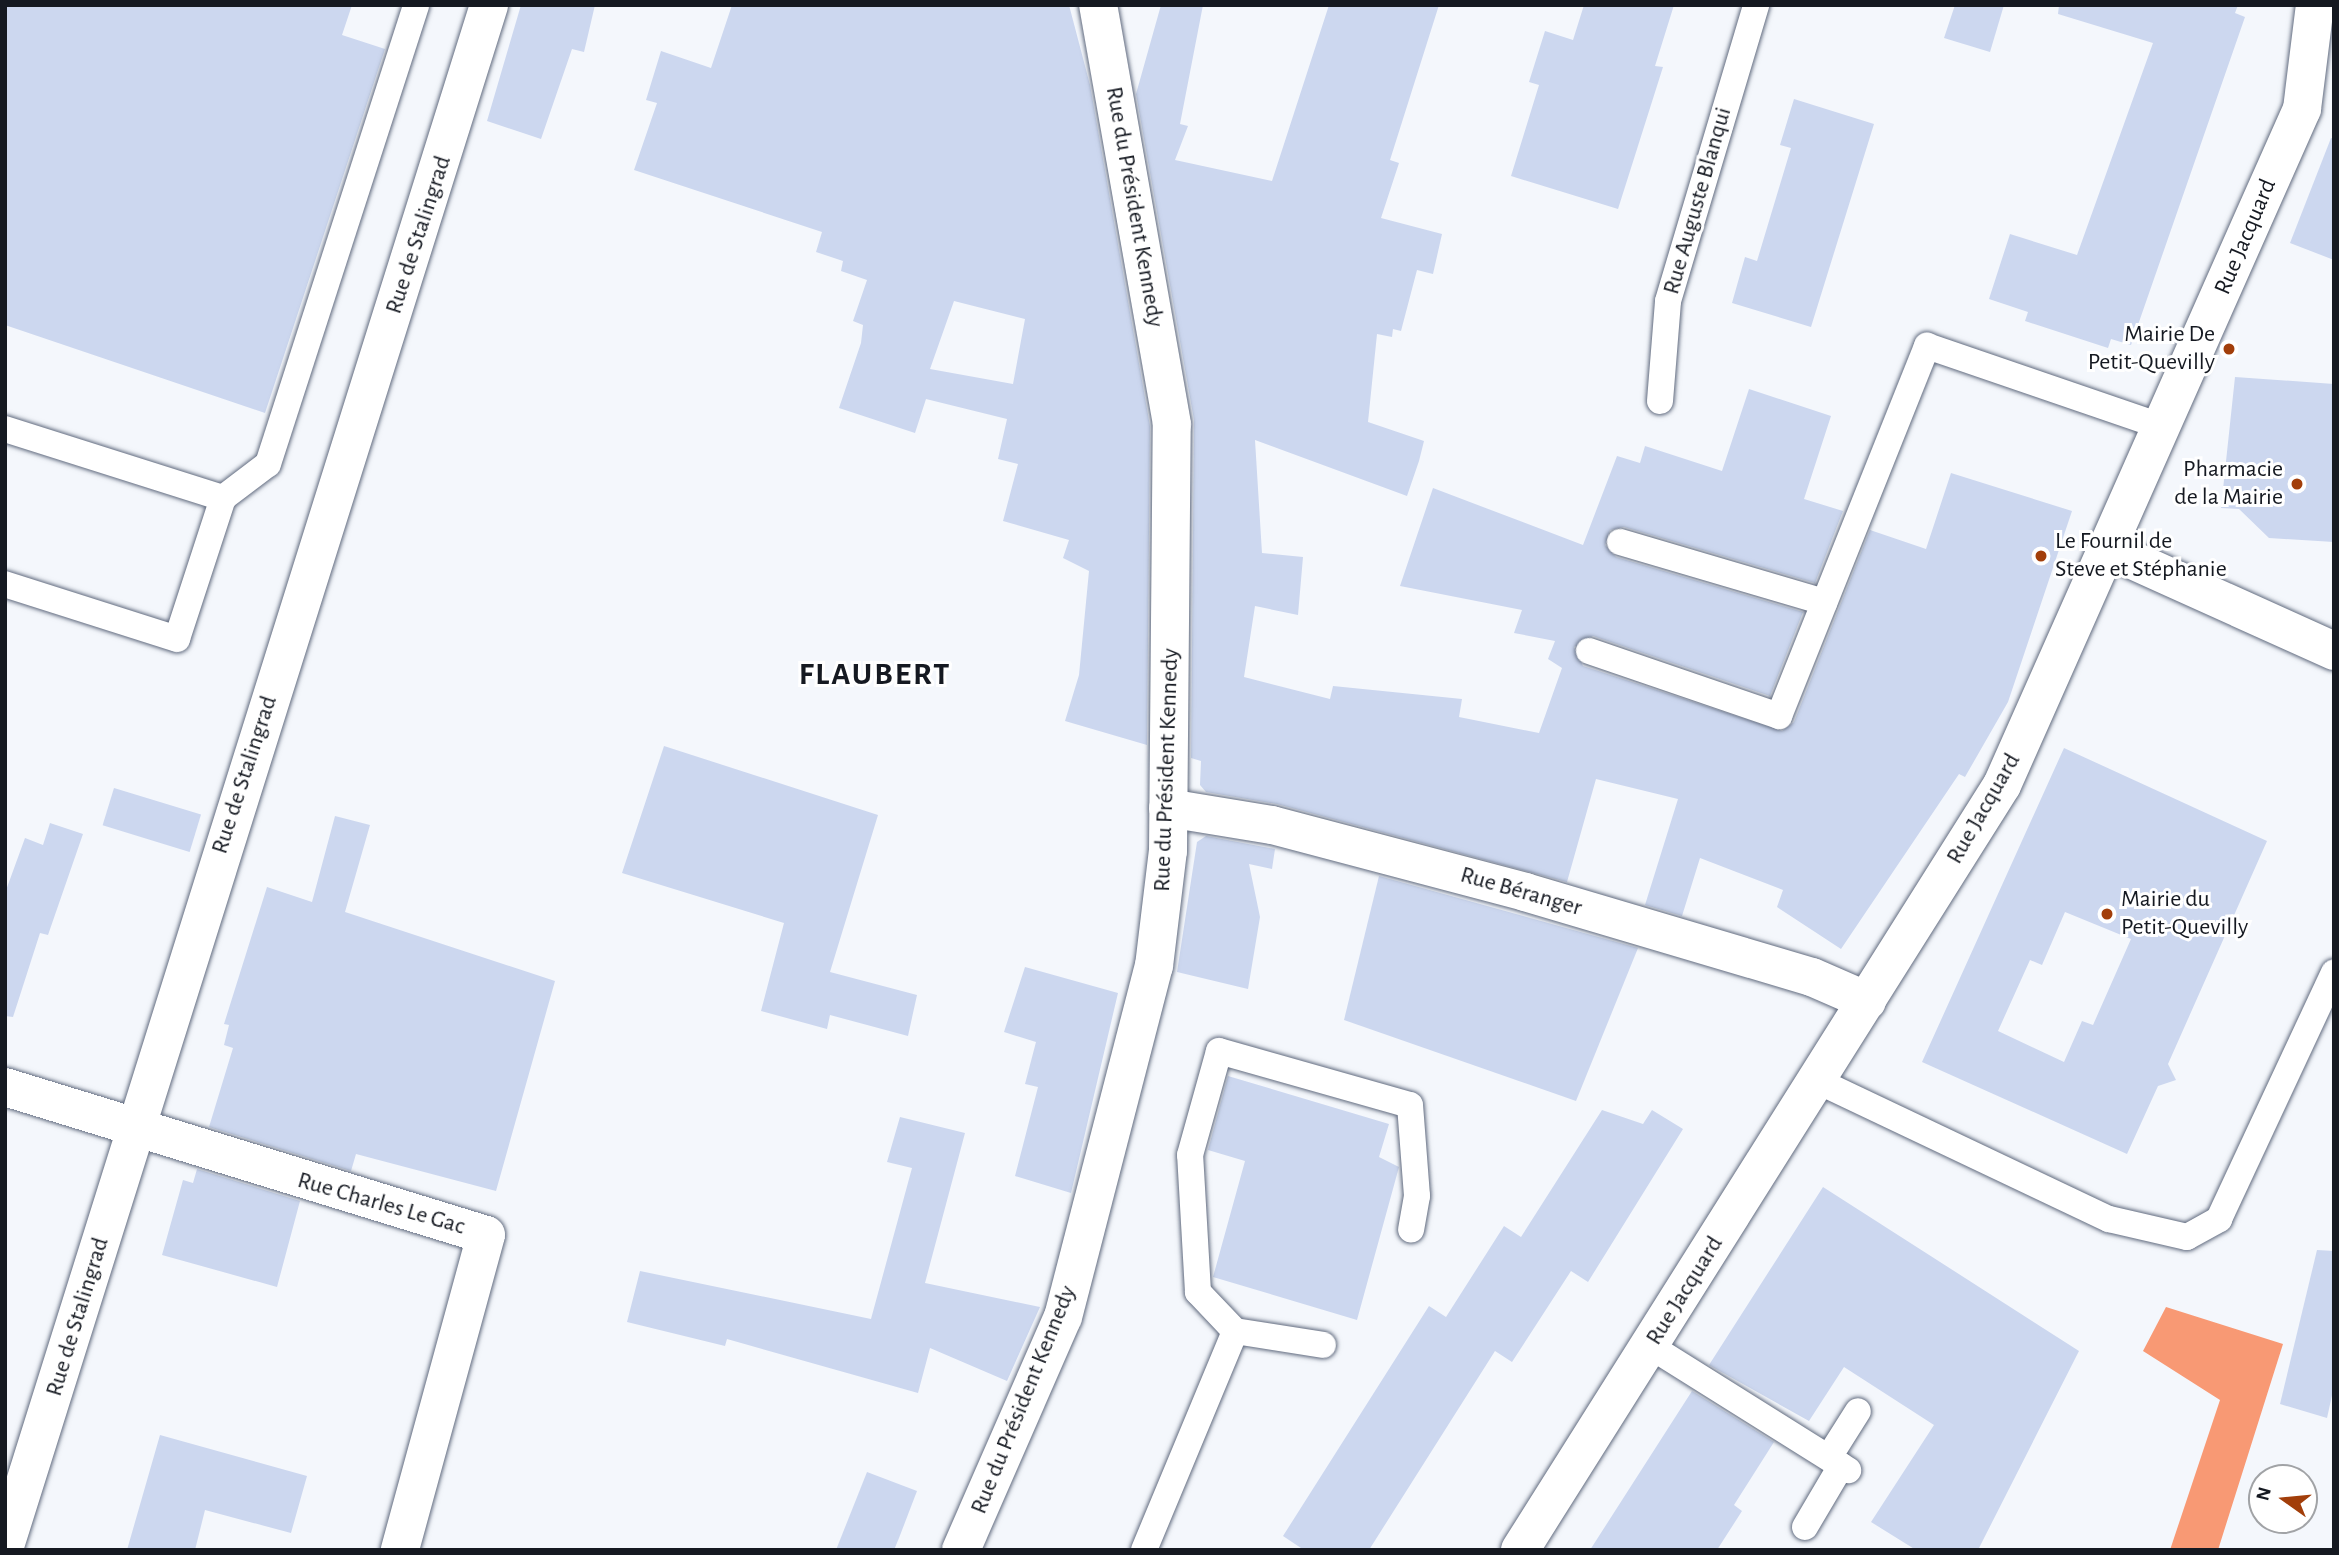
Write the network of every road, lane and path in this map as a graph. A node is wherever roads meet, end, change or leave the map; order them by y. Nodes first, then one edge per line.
1 (416, 5) edge
2 (489, 5) edge
3 (1098, 5) edge
4 (1756, 5) edge
5 (2321, 8) edge
6 (1660, 401) dead end
7 (2163, 427) junction
8 (5, 429) edge
9 (223, 498) junction
10 (1620, 542) dead end
11 (2108, 549) junction
12 (5, 584) edge
13 (1824, 602) junction
14 (1590, 652) dead end
15 (2334, 652) edge
16 (1168, 808) junction
17 (2334, 972) edge
18 (1867, 1001) junction
19 (1818, 1081) junction
20 (5, 1087) edge
21 (133, 1130) junction
22 (1410, 1229) dead end
23 (1235, 1331) junction
24 (1323, 1345) dead end
25 (1650, 1346) junction
26 (1858, 1411) dead end
27 (1839, 1464) junction
28 (9, 1526) edge
29 (1805, 1527) dead end
30 (400, 1550) edge
31 (961, 1550) edge
32 (1144, 1550) edge
33 (1520, 1550) edge

1 - 9 lane
2 - 21 street, Rue de Stalingrad
3 - 16 street, Rue du Président Kennedy
4 - 6 lane, Rue Auguste Blanqui
5 - 7 street, Rue Jacquard
7 - 11 street, Rue Jacquard
7 - 13 lane
8 - 9 lane
9 - 12 lane
10 - 13 lane
11 - 15 street
11 - 18 street, Rue Jacquard
13 - 14 lane
16 - 18 street, Rue Béranger
16 - 31 street, Rue du Président Kennedy
17 - 19 lane
18 - 19 street, Rue Jacquard
19 - 25 street, Rue Jacquard
20 - 21 street, Rue Charles Le Gac
21 - 28 street, Rue de Stalingrad
21 - 30 street, Rue Charles Le Gac
22 - 23 lane
23 - 24 lane
23 - 32 lane
25 - 27 lane
25 - 33 street, Rue Jacquard
26 - 27 lane
27 - 29 lane

